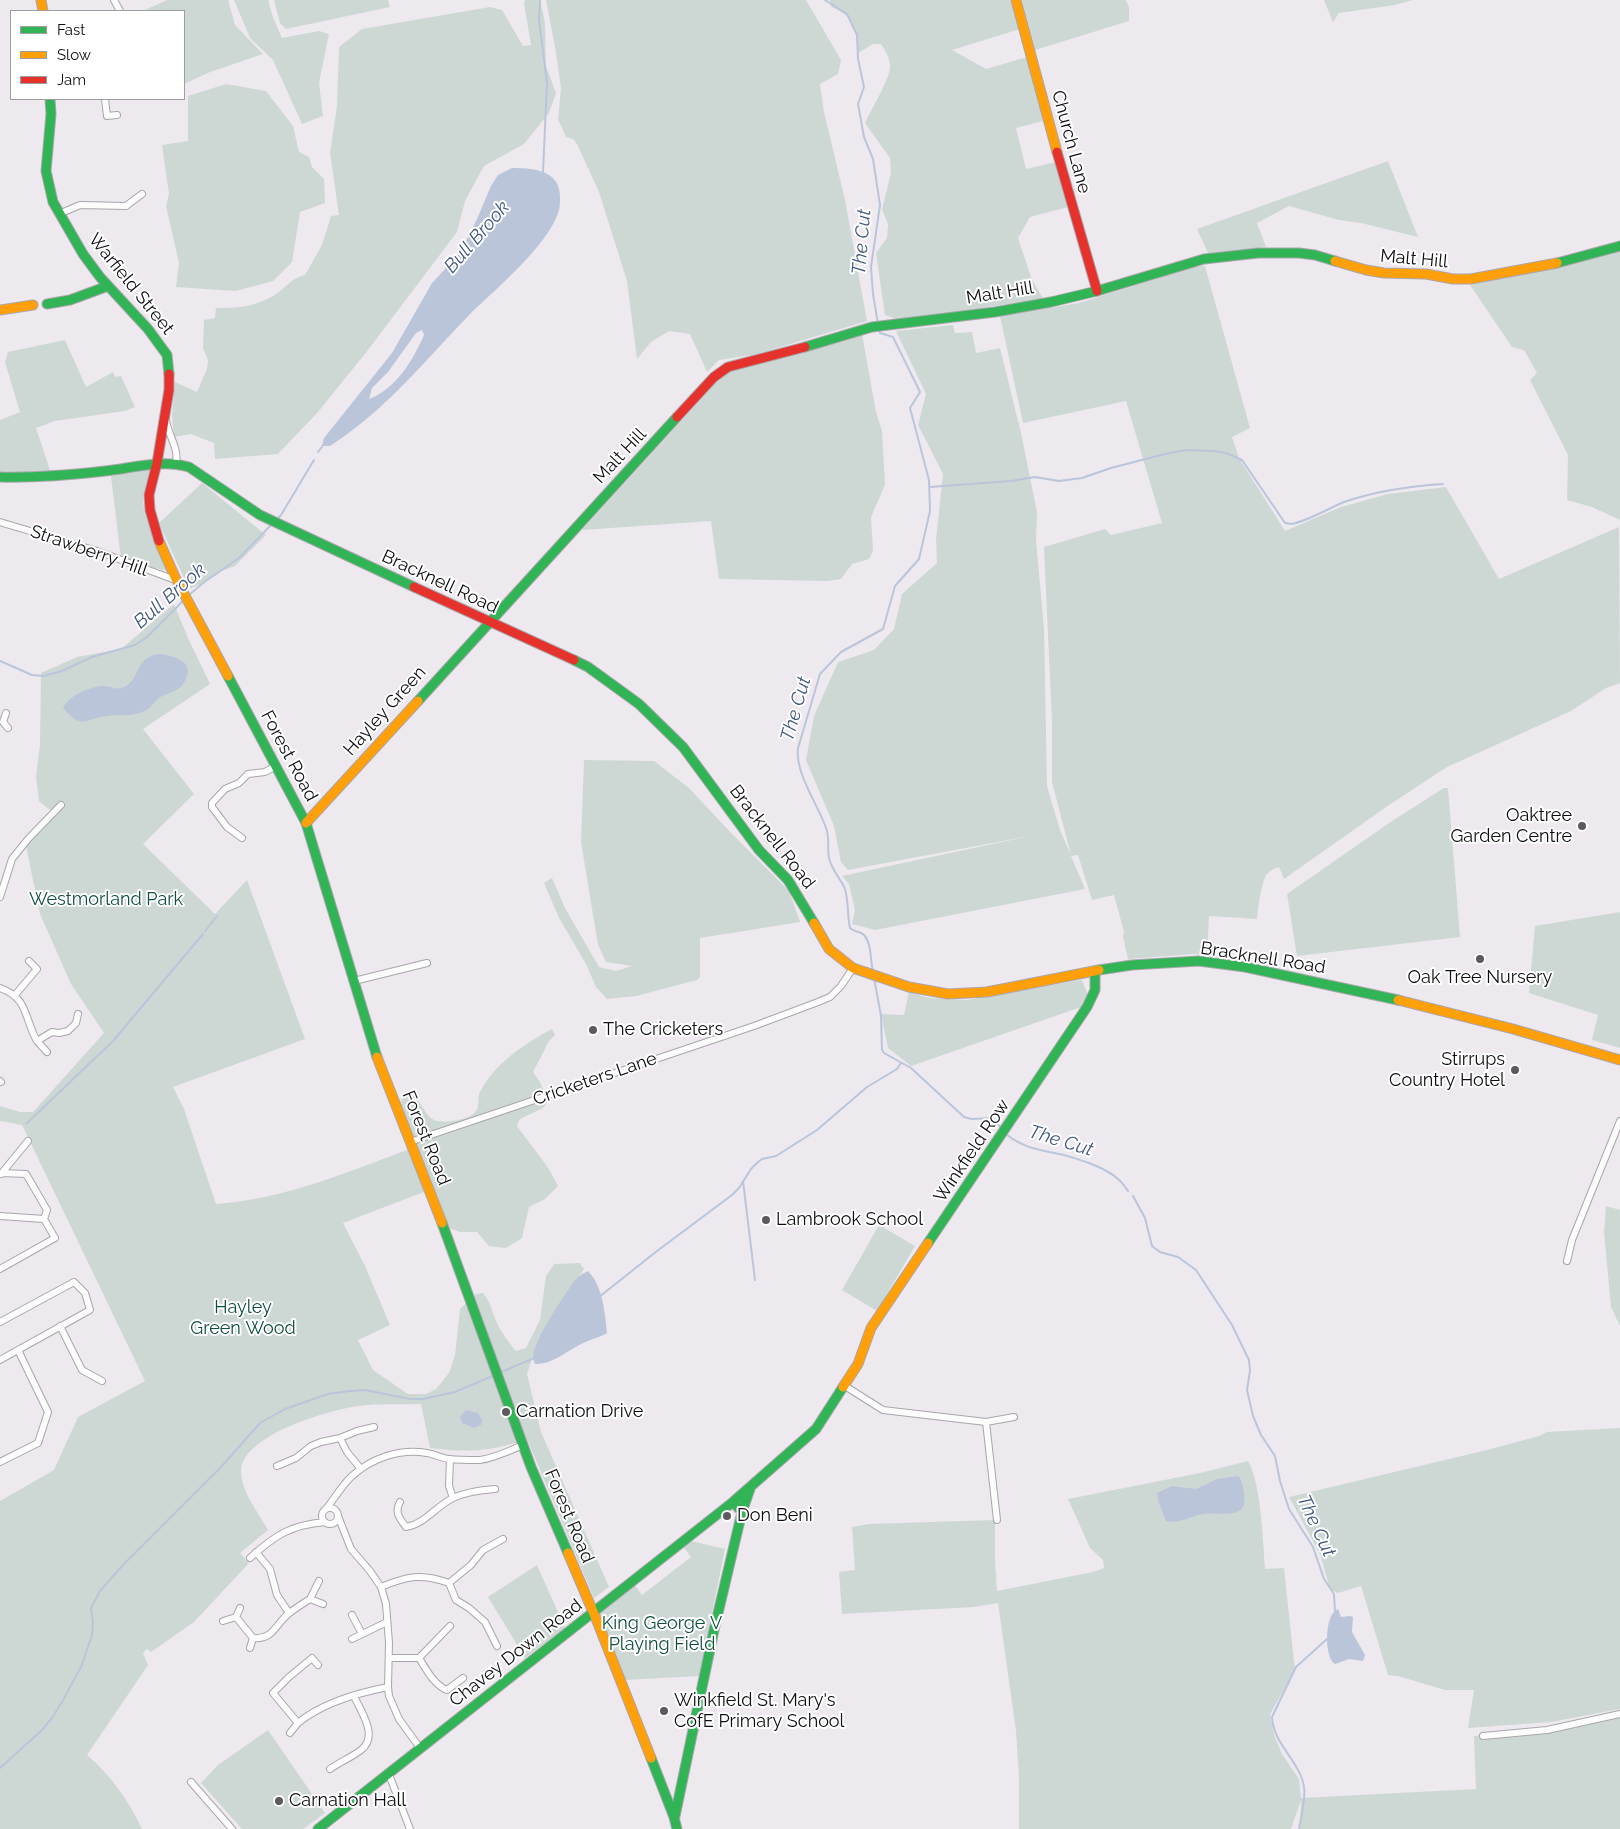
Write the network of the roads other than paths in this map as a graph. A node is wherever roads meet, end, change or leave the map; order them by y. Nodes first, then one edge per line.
1 (1016, 0) edge
2 (50, 100) edge
3 (105, 100) edge
4 (118, 115) dead end
5 (142, 194) dead end
6 (59, 214) junction
7 (1620, 246) edge
8 (108, 286) junction
9 (1097, 291) junction
10 (47, 304) dead end
11 (33, 305) dead end
12 (0, 310) edge
13 (166, 411) junction
14 (174, 446) junction
15 (176, 463) junction
16 (157, 464) junction
17 (189, 467) junction
18 (0, 477) edge
19 (0, 522) edge
20 (178, 582) junction
21 (489, 622) junction
22 (6, 713) dead end
23 (1, 722) edge
24 (8, 728) dead end
25 (276, 766) junction
26 (61, 805) dead end
27 (306, 823) junction
28 (242, 838) dead end
29 (2, 882) edge
30 (0, 897) edge
31 (29, 961) dead end
32 (427, 963) dead end
33 (854, 968) junction
34 (1095, 971) junction
35 (354, 981) junction
36 (0, 988) edge
37 (15, 995) junction
38 (78, 1014) dead end
39 (37, 1041) junction
40 (47, 1052) dead end
41 (1620, 1060) edge
42 (1620, 1121) edge
43 (28, 1141) dead end
44 (410, 1142) junction
45 (1, 1174) edge
46 (0, 1216) edge
47 (44, 1219) junction
48 (1567, 1261) dead end
49 (0, 1269) edge
50 (0, 1322) edge
51 (60, 1326) junction
52 (18, 1350) junction
53 (0, 1360) edge
54 (102, 1381) dead end
55 (845, 1386) junction
56 (1014, 1417) dead end
57 (986, 1422) junction
58 (374, 1426) dead end
59 (340, 1438) junction
60 (523, 1445) junction
61 (450, 1459) junction
62 (1, 1460) edge
63 (277, 1466) dead end
64 (361, 1469) junction
65 (752, 1484) junction
66 (496, 1489) dead end
67 (339, 1493) junction
68 (453, 1498) junction
69 (400, 1502) dead end
70 (733, 1502) junction
71 (326, 1509) junction
72 (742, 1512) junction
73 (337, 1513) junction
74 (322, 1515) junction
75 (997, 1520) dead end
76 (326, 1523) junction
77 (307, 1524) junction
78 (343, 1533) junction
79 (503, 1539) dead end
80 (256, 1552) junction
81 (250, 1558) dead end
82 (319, 1581) dead end
83 (449, 1583) junction
84 (380, 1587) junction
85 (310, 1599) junction
86 (323, 1604) dead end
87 (240, 1608) dead end
88 (289, 1613) junction
89 (594, 1613) junction
90 (352, 1615) dead end
91 (236, 1617) junction
92 (223, 1621) dead end
93 (387, 1622) junction
94 (450, 1626) dead end
95 (362, 1634) junction
96 (253, 1638) junction
97 (352, 1638) dead end
98 (497, 1646) dead end
99 (250, 1648) dead end
100 (389, 1658) junction
101 (419, 1658) junction
102 (318, 1665) dead end
103 (463, 1678) dead end
104 (388, 1687) junction
105 (354, 1696) junction
106 (1620, 1714) edge
107 (298, 1723) junction
108 (290, 1733) dead end
109 (1483, 1736) dead end
110 (420, 1748) junction
111 (330, 1768) dead end
112 (388, 1772) junction
113 (191, 1782) dead end
114 (674, 1817) junction
115 (232, 1829) edge
116 (318, 1829) edge
117 (410, 1829) edge
118 (677, 1829) edge

1 - 9 main road, Church Lane
2 - 6 main road, Warfield Street
3 - 4 street
5 - 6 street
6 - 8 main road, Warfield Street
7 - 9 main road, Malt Hill
8 - 10 main road
8 - 13 main road, Warfield Street
9 - 21 main road, Malt Hill
11 - 12 main road
13 - 14 street
13 - 16 main road, Warfield Street
14 - 15 street
14 - 17 street
15 - 16 main road, Bracknell Road
15 - 17 main road, Bracknell Road
16 - 18 main road, Bracknell Road
16 - 20 main road, Forest Road
17 - 21 main road, Bracknell Road
19 - 20 street, Strawberry Hill
20 - 25 main road, Forest Road
21 - 27 main road, Hayley Green
21 - 33 main road, Bracknell Road
22 - 23 street
23 - 24 street
25 - 27 main road, Forest Road
25 - 28 street
26 - 29 street
27 - 35 main road, Forest Road
29 - 30 street
31 - 37 street
32 - 35 street
33 - 34 main road, Bracknell Road
33 - 44 street, Cricketers Lane
34 - 41 main road, Bracknell Road
34 - 55 main road, Winkfield Row
35 - 44 main road, Forest Road
36 - 37 street
37 - 39 street
38 - 39 street
39 - 40 street
42 - 48 street
43 - 45 street
44 - 60 main road, Forest Road
45 - 47 street
46 - 47 street
47 - 49 street
50 - 51 street
51 - 52 street
51 - 54 street
52 - 53 street
52 - 62 street
55 - 57 street
55 - 65 main road, Winkfield Row
56 - 57 street
57 - 75 street
58 - 59 street
59 - 63 street
59 - 64 street
60 - 61 street
60 - 89 main road, Forest Road
61 - 64 street
61 - 68 street
64 - 67 street
65 - 70 main road, Winkfield Row
65 - 72 main road, Winkfield Row
66 - 68 street
67 - 71 street
67 - 73 street
68 - 69 street
70 - 72 main road
70 - 89 main road, Chavey Down Road
71 - 73 street
71 - 74 street
72 - 114 main road, Winkfield Row
73 - 76 street
73 - 78 street
74 - 76 street
74 - 77 street
76 - 77 street
76 - 78 street
77 - 80 street
78 - 84 street
79 - 83 street
80 - 81 street
80 - 88 street
82 - 85 street
83 - 84 street
83 - 98 street
84 - 93 street
85 - 86 street
85 - 88 street
87 - 91 street
88 - 96 street
89 - 110 main road, Chavey Down Road
89 - 114 main road, Forest Road
90 - 95 street
91 - 92 street
91 - 96 street
93 - 95 street
93 - 100 street
94 - 101 street
95 - 97 street
96 - 99 street
100 - 101 street
100 - 104 street
101 - 103 street
102 - 107 street
104 - 105 street
104 - 110 street
105 - 107 street
105 - 111 street
106 - 109 street
107 - 108 street
110 - 112 main road, Chavey Down Road
112 - 116 main road, Chavey Down Road
112 - 117 street
113 - 115 street
114 - 118 main road, Forest Road

